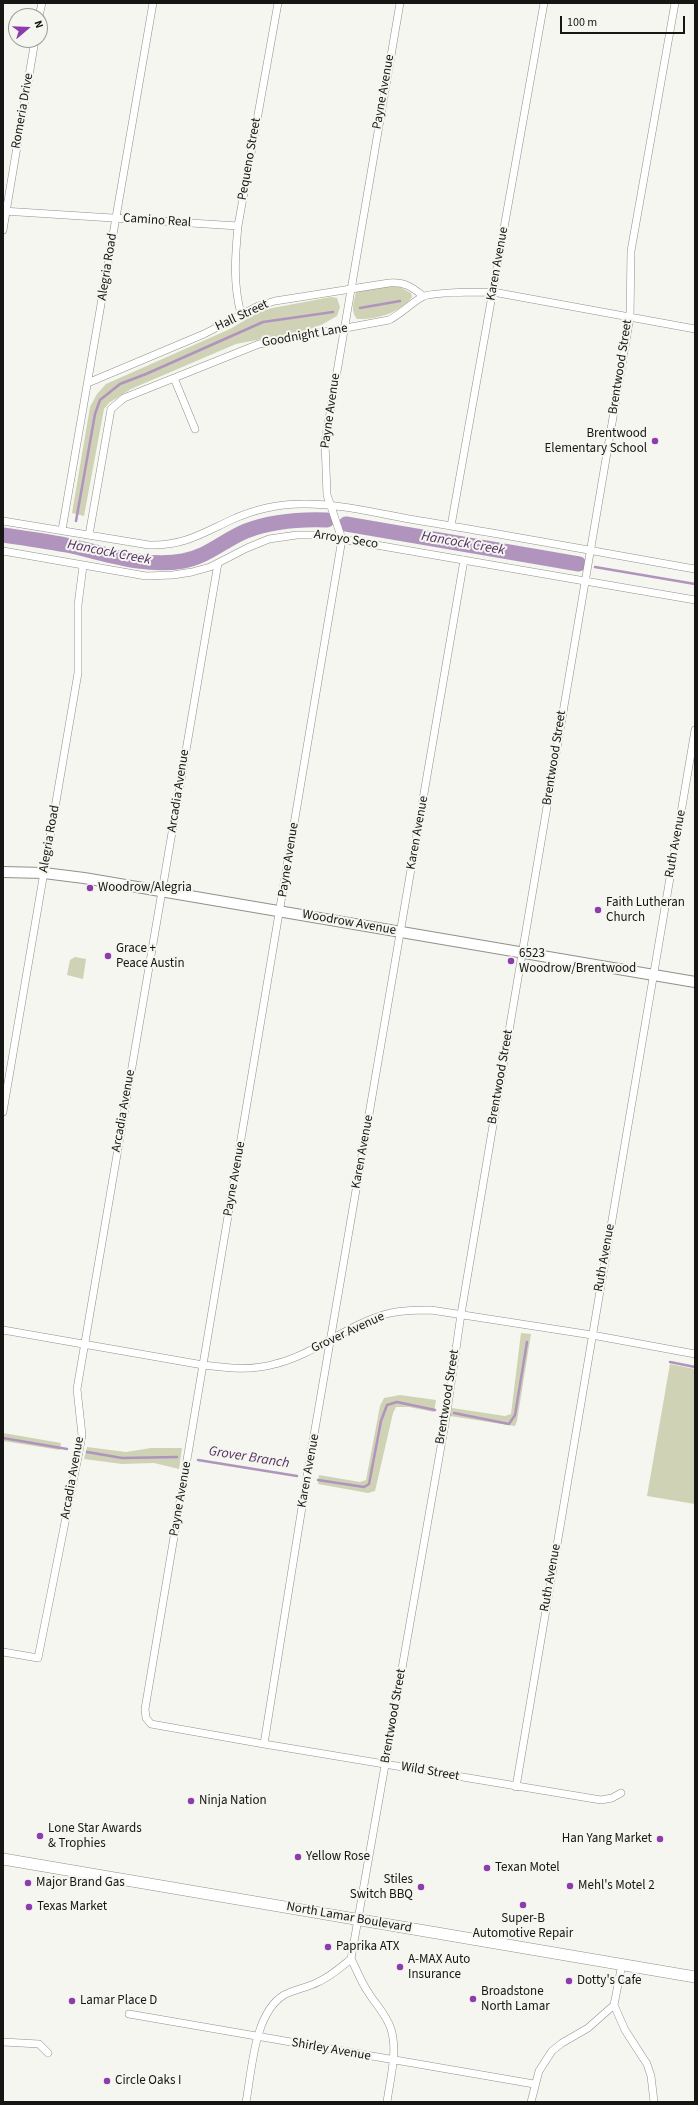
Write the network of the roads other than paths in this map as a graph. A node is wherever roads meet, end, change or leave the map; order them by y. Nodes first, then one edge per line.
1 (154, 3) edge
2 (278, 3) edge
3 (400, 3) edge
4 (544, 3) edge
5 (675, 3) edge
6 (34, 48) edge
7 (5, 211) edge
8 (116, 218) junction
9 (238, 226) junction
10 (3, 230) edge
11 (351, 289) junction
12 (493, 292) junction
13 (423, 296) junction
14 (241, 314) junction
15 (630, 317) junction
16 (695, 329) edge
17 (343, 330) junction
18 (174, 378) junction
19 (90, 382) junction
20 (195, 429) dead end
21 (332, 507) junction
22 (3, 521) edge
23 (452, 526) junction
24 (62, 530) junction
25 (89, 535) junction
26 (342, 540) junction
27 (3, 551) edge
28 (590, 551) junction
29 (464, 560) junction
30 (218, 563) junction
31 (83, 566) junction
32 (695, 569) edge
33 (585, 581) junction
34 (695, 600) edge
35 (695, 730) edge
36 (3, 872) edge
37 (44, 874) junction
38 (162, 891) junction
39 (281, 912) junction
40 (401, 932) junction
41 (523, 952) junction
42 (654, 975) junction
43 (695, 982) edge
44 (3, 1112) edge
45 (461, 1314) junction
46 (3, 1330) edge
47 (592, 1335) junction
48 (332, 1340) junction
49 (84, 1345) junction
50 (695, 1354) edge
51 (203, 1365) junction
52 (3, 1652) edge
53 (146, 1718) joint
54 (264, 1744) junction
55 (385, 1764) junction
56 (516, 1787) junction
57 (621, 1793) dead end
58 (3, 1859) edge
59 (359, 1920) junction
60 (351, 1959) junction
61 (622, 1964) junction
62 (695, 1977) edge
63 (614, 2005) junction
64 (129, 2014) dead end
65 (258, 2036) junction
66 (3, 2042) edge
67 (48, 2053) dead end
68 (393, 2061) junction
69 (534, 2084) junction
70 (246, 2102) edge
71 (387, 2102) edge
72 (532, 2102) edge
73 (654, 2102) edge

1 - 8 street, Alegria Road
2 - 9 street, Pequeno Street
3 - 11 street, Payne Avenue
4 - 12 street, Karen Avenue
5 - 15 street, Brentwood Street
6 - 7 street, Romeria Drive
7 - 8 street, Camino Real
7 - 10 street, Romeria Drive
8 - 9 street, Camino Real
8 - 19 street, Alegria Road
9 - 14 street, Pequeno Street
11 - 13 street, Hall Street
11 - 14 street, Hall Street
11 - 17 street, Payne Avenue
12 - 13 street
12 - 15 street
12 - 23 street, Karen Avenue
13 - 17 street, Goodnight Lane
14 - 19 street, Hall Street
15 - 16 street
15 - 28 street, Brentwood Street
17 - 18 street, Goodnight Lane
17 - 21 street, Payne Avenue
18 - 20 street
18 - 25 street, Goodnight Lane
19 - 24 street, Alegria Road
21 - 23 street
21 - 25 street
21 - 26 street, Payne Avenue
22 - 24 street
23 - 28 street
24 - 25 street
26 - 29 street, Arroyo Seco
26 - 30 street, Arroyo Seco
26 - 39 street, Payne Avenue
27 - 31 street, Arroyo Seco
28 - 32 street
28 - 33 street, Brentwood Street
29 - 33 street, Arroyo Seco
29 - 40 street, Karen Avenue
30 - 31 street, Arroyo Seco
30 - 38 street, Arcadia Avenue
31 - 37 street, Alegria Road
33 - 34 street, Arroyo Seco
33 - 41 street, Brentwood Street
35 - 42 street, Ruth Avenue
36 - 37 street, Woodrow Avenue
37 - 38 street, Woodrow Avenue
37 - 44 street, Alegria Road
38 - 39 street, Woodrow Avenue
38 - 49 street, Arcadia Avenue
39 - 40 street, Woodrow Avenue
39 - 51 street, Payne Avenue
40 - 41 street, Woodrow Avenue
40 - 48 street, Karen Avenue
41 - 42 street, Woodrow Avenue
41 - 45 street, Brentwood Street
42 - 43 street, Woodrow Avenue
42 - 47 street, Ruth Avenue
45 - 47 street, Grover Avenue
45 - 48 street, Grover Avenue
45 - 55 street, Brentwood Street
46 - 49 street, Grover Avenue
47 - 50 street, Grover Avenue
47 - 56 street, Ruth Avenue
48 - 51 street, Grover Avenue
48 - 54 street, Karen Avenue
49 - 51 street, Grover Avenue
49 - 52 street, Arcadia Avenue
51 - 53 street, Payne Avenue
53 - 54 street, Wild Street
54 - 55 street, Wild Street
55 - 56 street, Wild Street
55 - 59 street, Brentwood Street
56 - 57 street, Wild Street
58 - 59 main road, North Lamar Boulevard
59 - 60 street, Brentwood Street
59 - 61 main road, North Lamar Boulevard
60 - 65 street
60 - 68 street
61 - 62 main road, North Lamar Boulevard
61 - 63 street
63 - 69 street
63 - 73 street
64 - 65 street, Shirley Avenue
65 - 68 street, Shirley Avenue
65 - 70 street
66 - 67 street
68 - 69 street, Shirley Avenue
68 - 71 street
69 - 72 street

